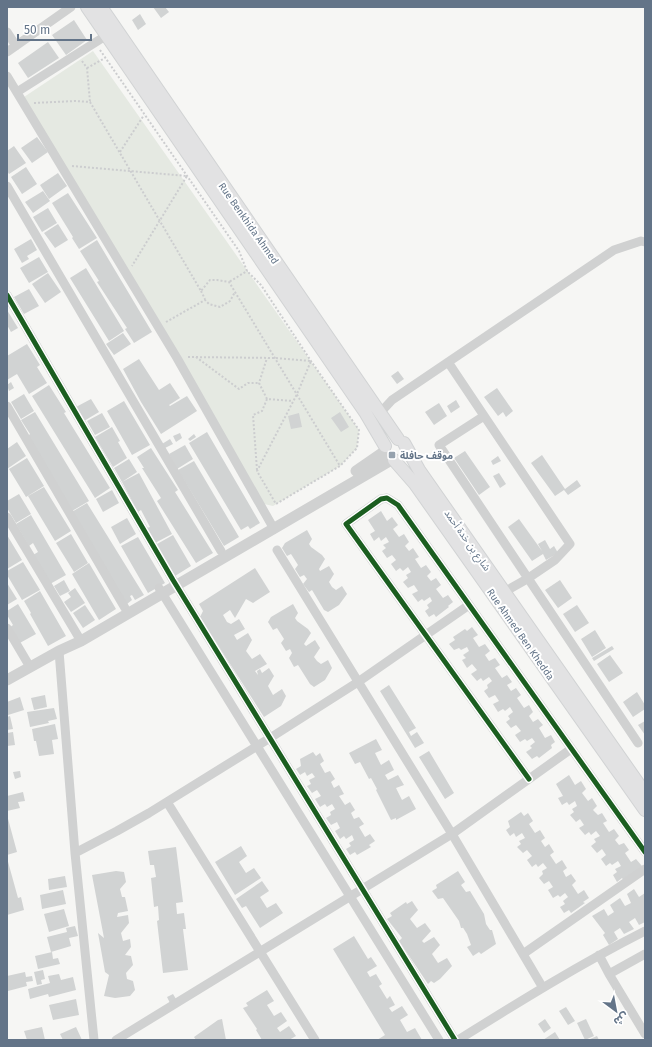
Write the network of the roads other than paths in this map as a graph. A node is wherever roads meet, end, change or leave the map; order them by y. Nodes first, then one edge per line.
1 (71, 7) edge
2 (86, 7) edge
3 (101, 7) edge
4 (7, 32) edge
5 (106, 36) junction
6 (16, 46) junction
7 (7, 52) edge
8 (7, 76) edge
9 (17, 92) junction
10 (8, 192) edge
11 (645, 242) edge
12 (7, 294) edge
13 (448, 362) junction
14 (7, 406) edge
15 (380, 413) junction
16 (484, 416) junction
17 (401, 441) junction
18 (389, 454) junction
19 (7, 517) edge
20 (272, 525) junction
21 (277, 550) dead end
22 (221, 551) junction
23 (527, 579) junction
24 (175, 582) junction
25 (160, 591) junction
26 (504, 592) junction
27 (469, 605) junction
28 (131, 607) junction
29 (7, 628) edge
30 (426, 635) junction
31 (79, 639) junction
32 (59, 651) junction
33 (30, 667) junction
34 (7, 680) edge
35 (358, 682) junction
36 (270, 738) junction
37 (638, 743) dead end
38 (257, 746) junction
39 (572, 749) junction
40 (529, 779) junction
41 (645, 793) edge
42 (168, 802) junction
43 (645, 810) edge
44 (452, 834) junction
45 (645, 852) edge
46 (75, 853) junction
47 (645, 869) edge
48 (362, 888) junction
49 (350, 896) junction
50 (645, 931) edge
51 (261, 951) junction
52 (523, 954) junction
53 (645, 954) edge
54 (599, 955) junction
55 (609, 974) junction
56 (543, 988) junction
57 (645, 1034) edge
58 (94, 1040) edge
59 (116, 1040) edge
60 (315, 1040) edge
61 (439, 1040) edge
62 (455, 1040) edge
63 (458, 1040) edge

1 - 6 street
2 - 5 main road, Rue Ahmed Ben Khedda
3 - 15 main road, Rue Benkhida Ahmed
4 - 6 street
5 - 9 street
5 - 18 main road, Rue Ahmed Ben Khedda
6 - 7 street
8 - 9 street
9 - 20 street
10 - 22 street
11 - 13 street
12 - 24 street
13 - 15 street
13 - 16 street
14 - 28 street
15 - 17 main road, Rue Benkhida Ahmed
16 - 23 street
16 - 23 street
17 - 18 main road
17 - 18 main road
17 - 26 main road, شارع بن خدة أحمد
18 - 20 street
18 - 43 main road, Rue Ahmed Ben Khedda
19 - 31 street
20 - 22 street
20 - 24 street
21 - 35 street
22 - 24 street
23 - 26 street
23 - 37 street
24 - 25 street
24 - 36 street
25 - 28 street
25 - 38 street
26 - 41 main road, شارع بن خدة أحمد
27 - 30 street
27 - 30 street
27 - 39 street
28 - 31 street
29 - 33 street
30 - 35 street
30 - 40 street
31 - 32 street
32 - 33 street
32 - 46 street
33 - 34 street
35 - 36 street
35 - 44 street
36 - 38 street
36 - 48 street
38 - 42 street
38 - 49 street
39 - 40 street
39 - 45 street
40 - 44 street
42 - 46 street
42 - 51 street
44 - 48 street
44 - 52 street
46 - 58 street
47 - 52 street
48 - 49 street
48 - 62 street
49 - 51 street
49 - 61 street
50 - 54 street
51 - 59 street
51 - 60 street
52 - 56 street
53 - 55 street
54 - 55 street
54 - 56 street
55 - 57 street
56 - 63 street

